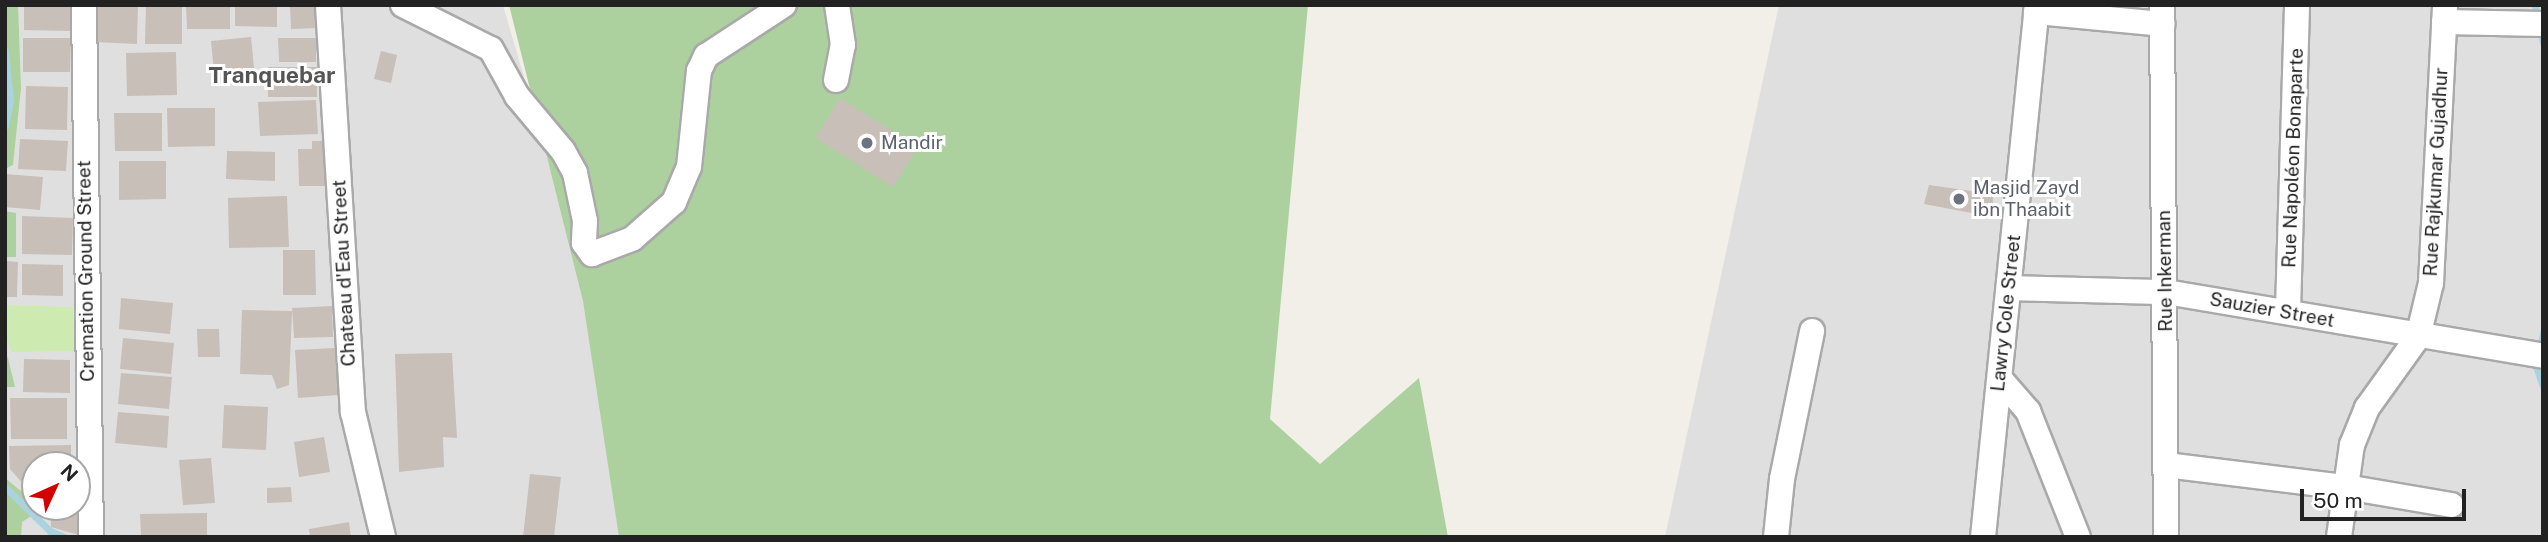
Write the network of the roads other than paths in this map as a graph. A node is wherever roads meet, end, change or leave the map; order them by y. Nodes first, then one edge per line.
1 (84, 5) edge
2 (328, 5) edge
3 (403, 5) edge
4 (784, 5) edge
5 (837, 5) edge
6 (2297, 5) edge
7 (2036, 8) edge
8 (2444, 13) edge
9 (2162, 14) edge
10 (2531, 23) edge
11 (836, 80) dead end
12 (2010, 288) junction
13 (2166, 292) junction
14 (2288, 310) junction
15 (1812, 331) dead end
16 (2418, 337) junction
17 (2539, 355) edge
18 (2000, 379) junction
19 (2166, 465) junction
20 (2346, 487) junction
21 (2451, 505) dead end
22 (91, 537) edge
23 (383, 537) edge
24 (1776, 537) edge
25 (1983, 537) edge
26 (2078, 537) edge
27 (2166, 537) edge
28 (2339, 537) edge

1 - 22 street, Cremation Ground Street
2 - 23 street, Chateau d'Eau Street
3 - 4 street
5 - 11 street
6 - 14 street, Rue Napoléon Bonaparte
7 - 9 street
7 - 12 street, Lawry Cole Street
8 - 10 street
8 - 16 street, Rue Rajkumar Gujadhur
9 - 13 street, Rue Inkerman
12 - 13 street, Sauzier Street
12 - 18 street, Lawry Cole Street
13 - 14 street, Sauzier Street
13 - 19 street, Rue Inkerman
14 - 16 street, Sauzier Street
15 - 24 street
16 - 17 street, Sauzier Street
16 - 20 street
18 - 25 street, Lawry Cole Street
18 - 26 street
19 - 20 street
19 - 27 street, Rue Inkerman
20 - 21 street
20 - 28 street

